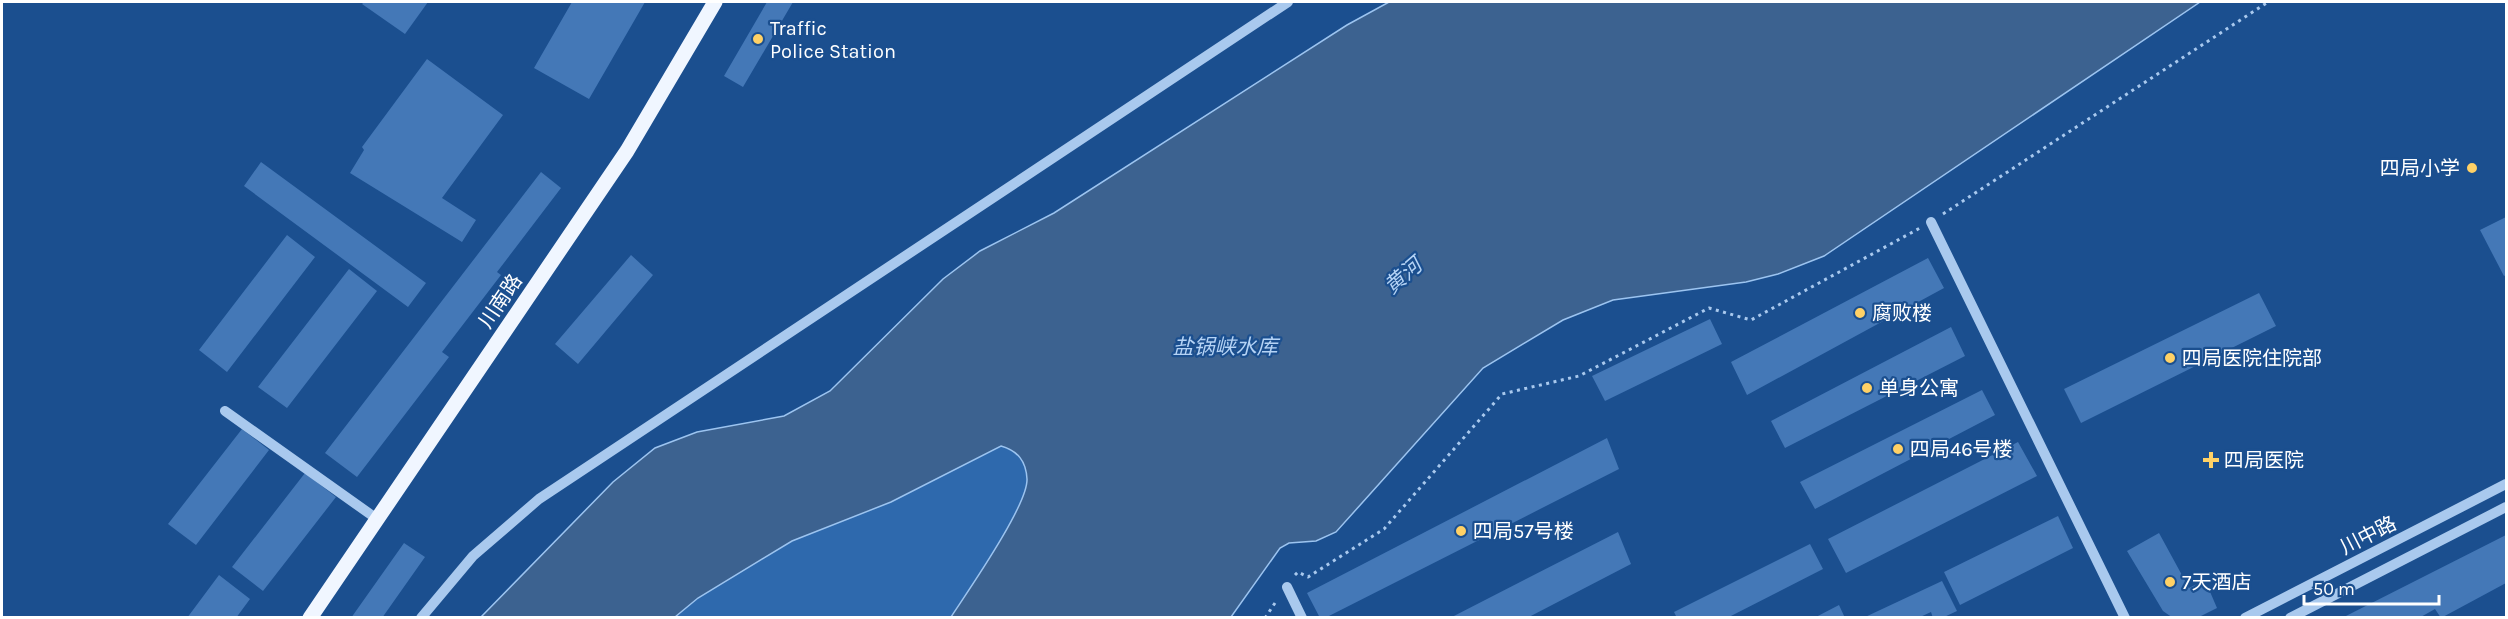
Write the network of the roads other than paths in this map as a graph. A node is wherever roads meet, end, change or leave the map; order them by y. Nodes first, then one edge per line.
1 (715, 2) edge
2 (1288, 2) edge
3 (1931, 222) road end
4 (225, 411) dead end
5 (2506, 484) edge
6 (2506, 507) edge
7 (377, 519) junction
8 (1287, 586) road end
9 (310, 618) edge
10 (421, 618) edge
11 (1302, 618) edge
12 (2125, 618) edge
13 (2245, 618) edge
14 (2290, 618) edge

1 - 7 main road, 川南路
2 - 10 street
3 - 12 street
4 - 7 street
5 - 13 street, 川中路
6 - 14 street, 川中路
7 - 9 main road, 川南路
8 - 11 street

